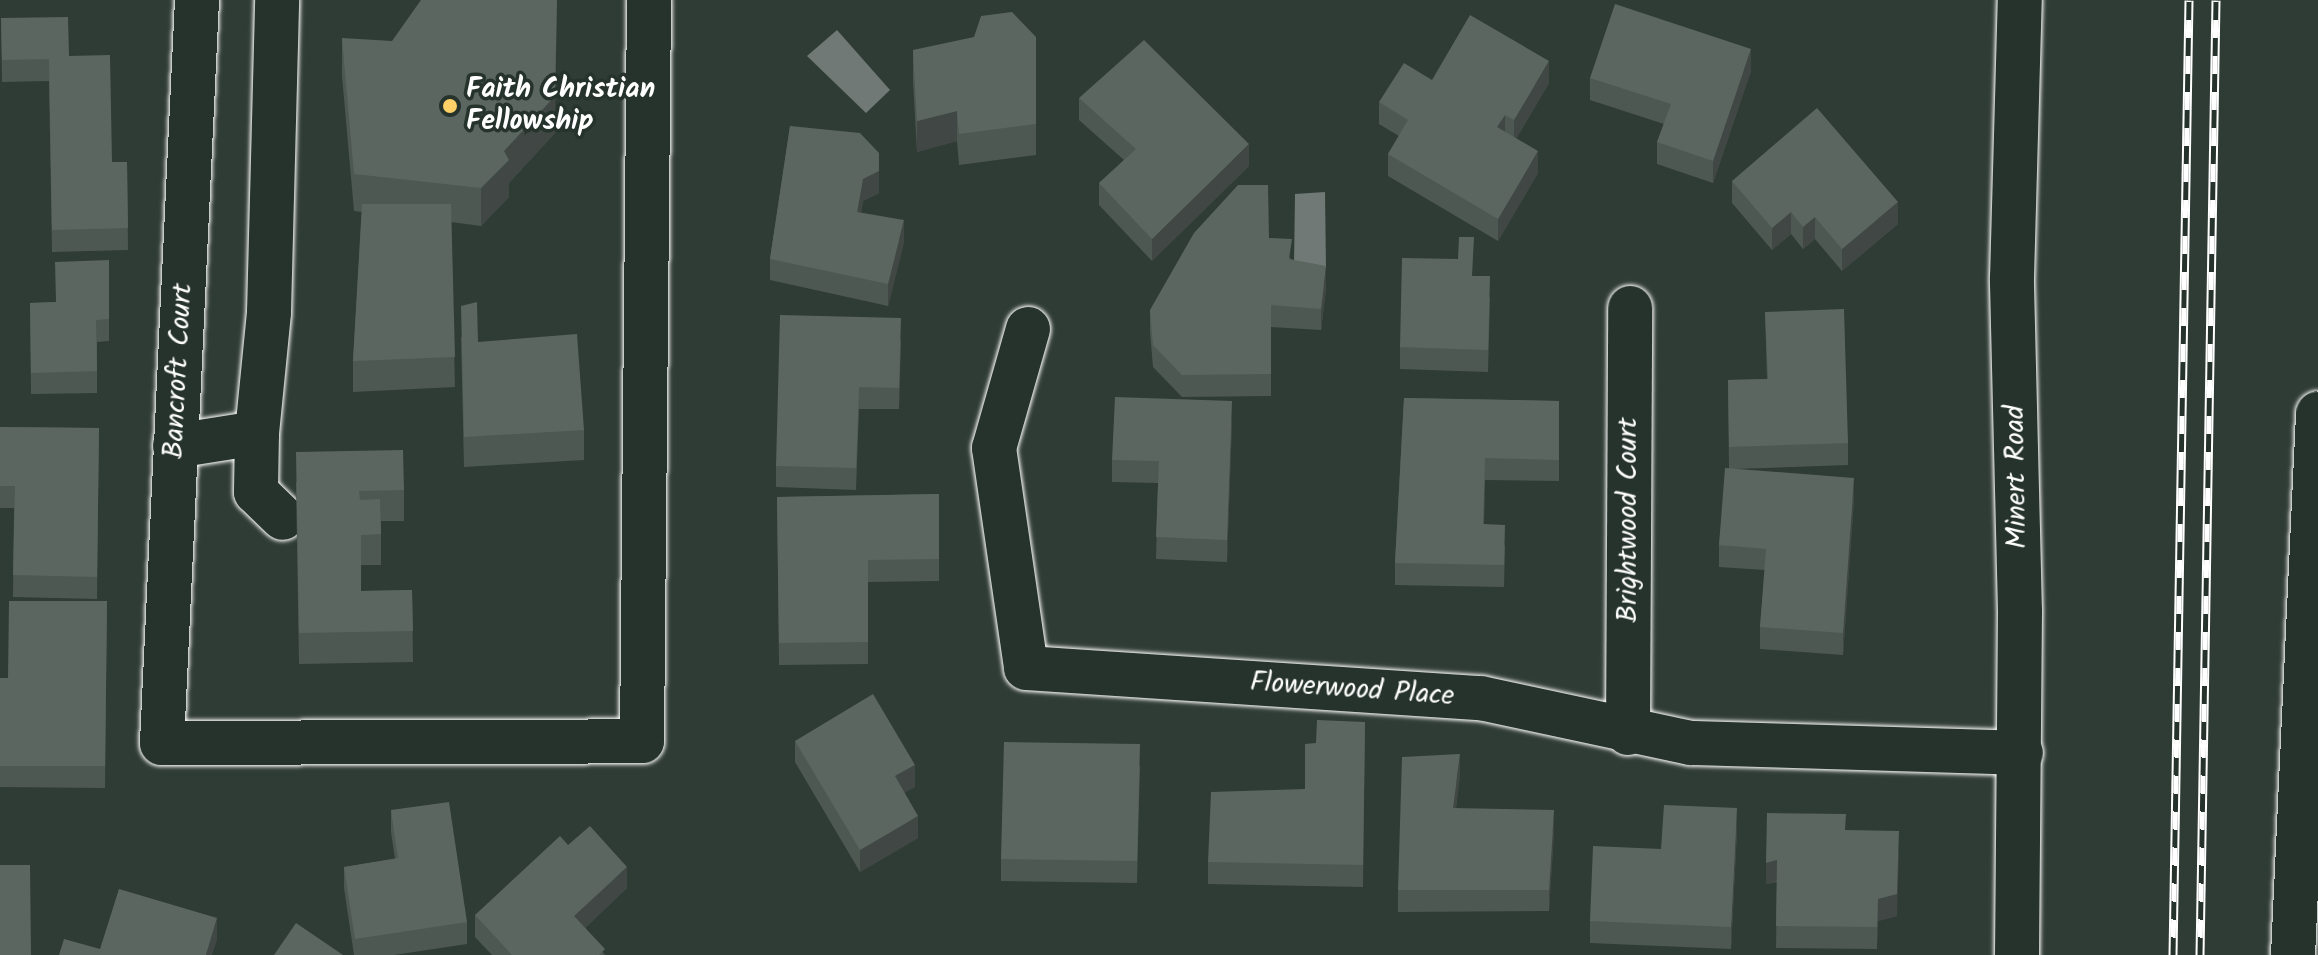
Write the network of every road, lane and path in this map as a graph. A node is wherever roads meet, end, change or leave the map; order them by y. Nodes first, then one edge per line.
1 (197, 0) edge
2 (277, 0) edge
3 (649, 0) edge
4 (2020, 0) edge
5 (1630, 308) dead end
6 (1028, 329) dead end
7 (2318, 414) edge
8 (257, 433) junction
9 (175, 446) junction
10 (283, 518) dead end
11 (1628, 733) junction
12 (2021, 753) junction
13 (2017, 955) edge
14 (2293, 955) edge

1 - 9 street, Bancroft Court
2 - 8 street
3 - 9 street, Bancroft Court
4 - 12 street, Minert Road
5 - 11 street, Brightwood Court
6 - 11 street, Flowerwood Place
7 - 14 street
8 - 9 street
8 - 10 street
11 - 12 street, Flowerwood Place
12 - 13 street, Minert Road

